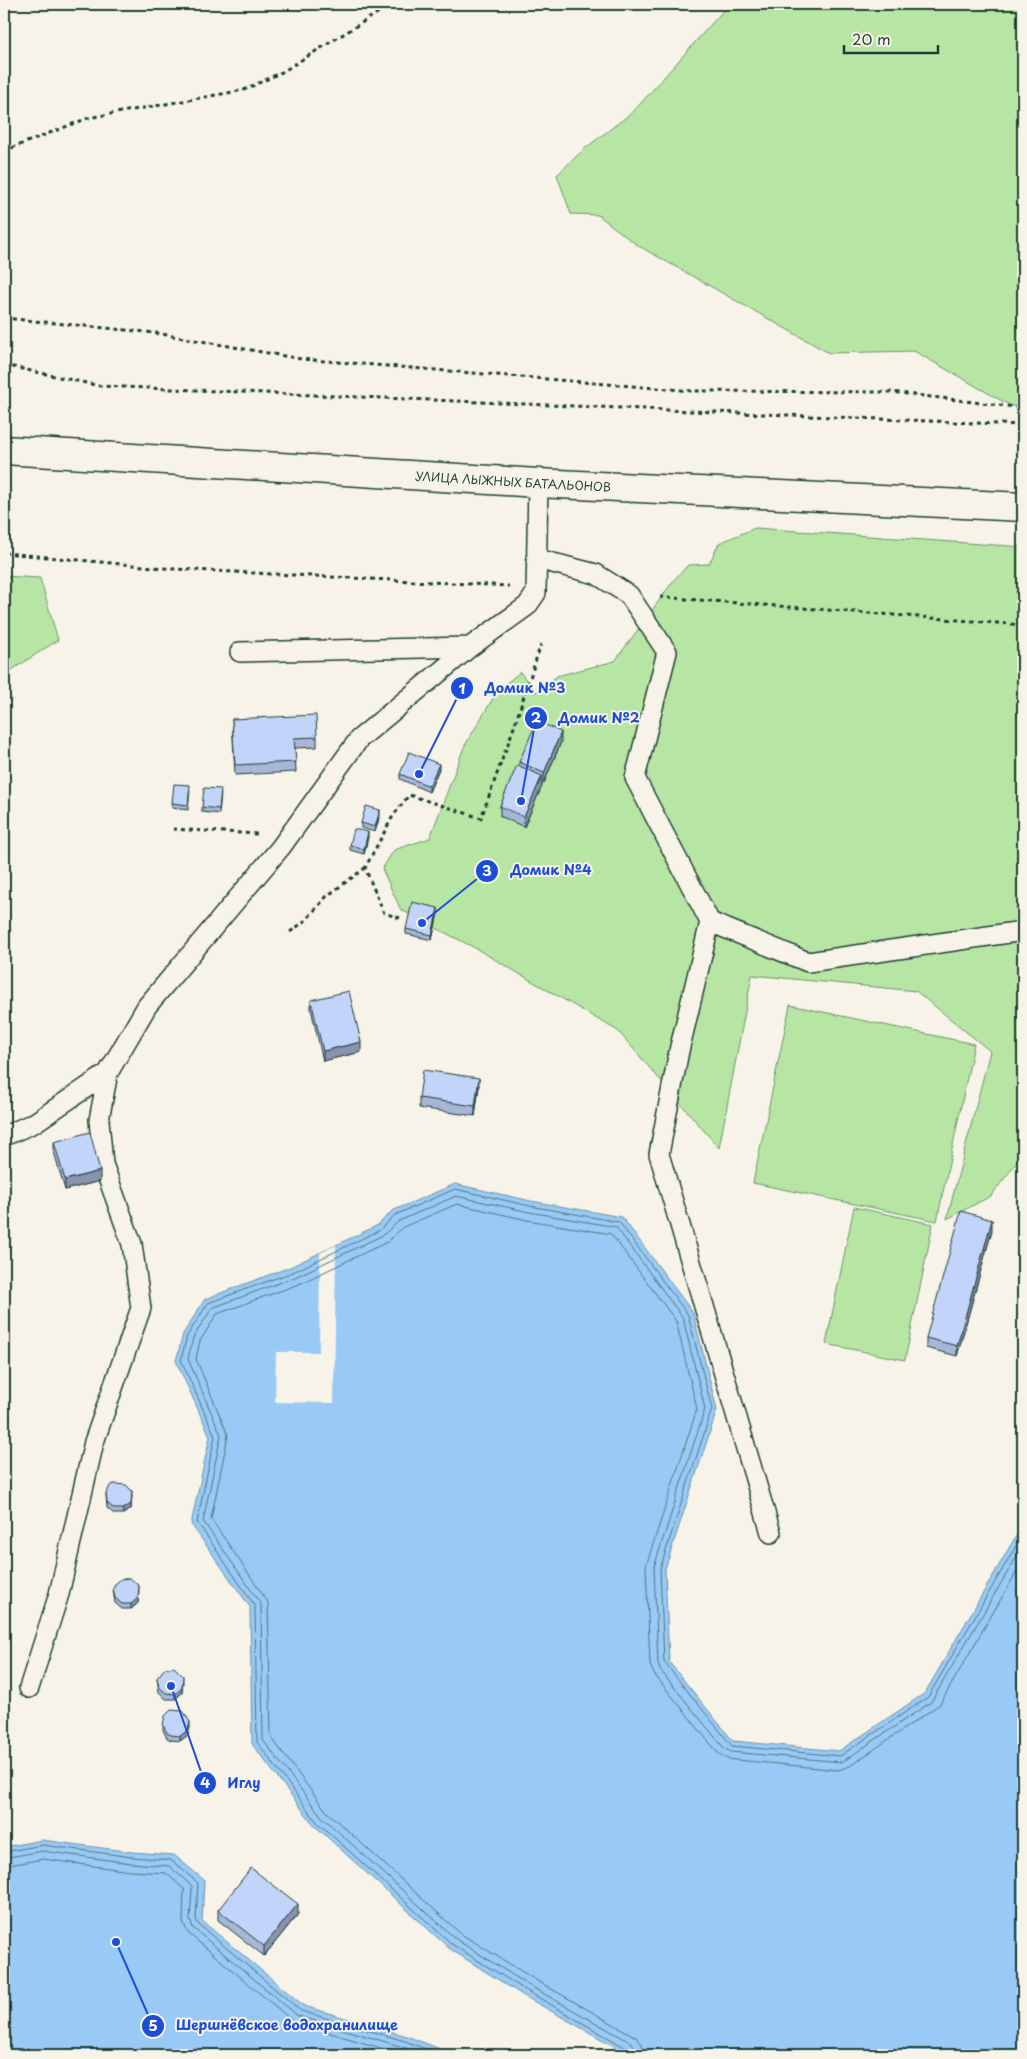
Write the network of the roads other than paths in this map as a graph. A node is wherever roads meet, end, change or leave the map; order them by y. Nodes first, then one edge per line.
1 (4, 450) edge
2 (538, 483) junction
3 (1023, 507) edge
4 (537, 560) junction
5 (470, 647) junction
6 (240, 652) dead end
7 (710, 922) junction
8 (1023, 931) edge
9 (108, 1073) junction
10 (4, 1136) edge
11 (771, 1533) dead end
12 (29, 1688) dead end

1 - 2 main road, УЛИЦА ЛЫЖНЫХ БАТАЛЬОНОВ
2 - 3 main road, УЛИЦА ЛЫЖНЫХ БАТАЛЬОНОВ
2 - 4 lane
4 - 5 lane
4 - 7 lane
5 - 6 lane
5 - 9 lane
7 - 8 lane
7 - 11 lane
9 - 10 lane
9 - 12 lane

